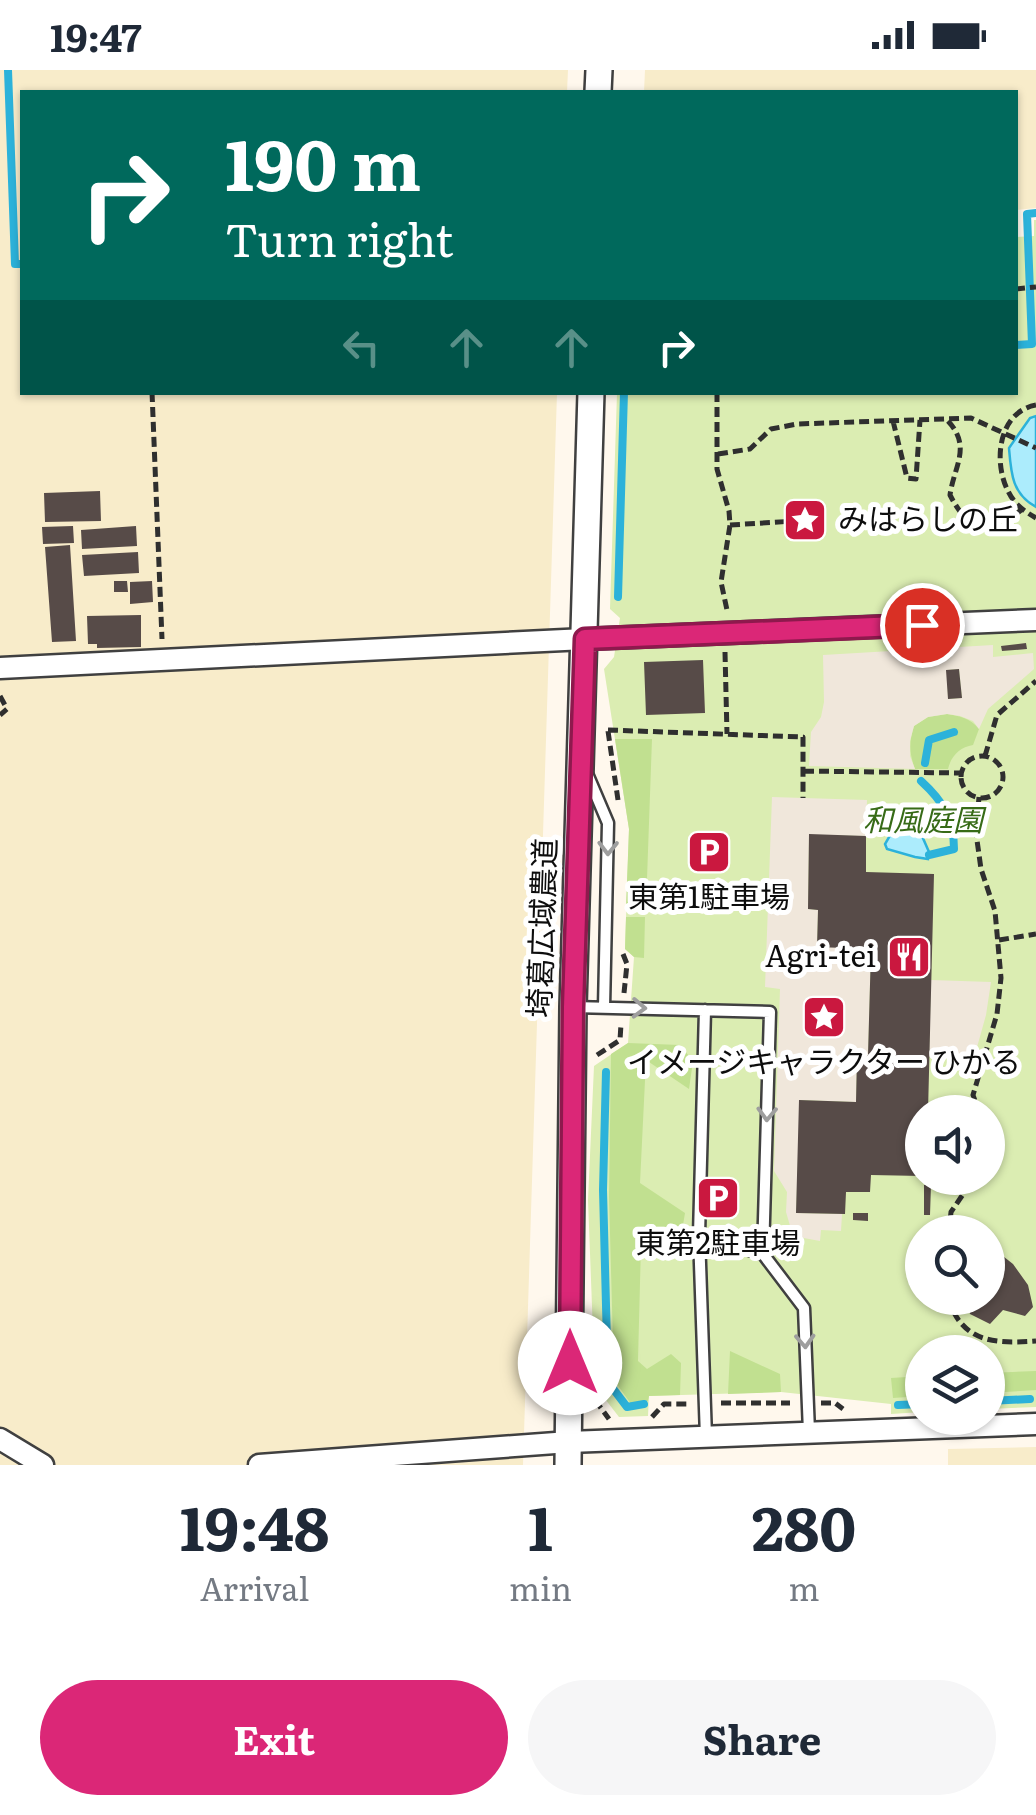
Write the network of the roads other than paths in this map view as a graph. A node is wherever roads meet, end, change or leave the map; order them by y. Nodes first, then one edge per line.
1 (591, 395) edge
2 (1036, 620) edge
3 (585, 639) junction
4 (0, 668) edge
5 (580, 756) junction
6 (573, 1007) junction
7 (604, 1008) junction
8 (705, 1010) junction
9 (699, 1235) junction
10 (763, 1254) junction
11 (1036, 1424) edge
12 (809, 1433) junction
13 (706, 1437) junction
14 (0, 1439) edge
15 (569, 1454) edge
16 (43, 1465) edge
17 (259, 1465) edge

1 - 3 street, 埼葛広域農道
2 - 3 street
3 - 4 street
3 - 5 street, 埼葛広域農道
5 - 6 street, 埼葛広域農道
5 -> 7 lane
6 - 7 lane
6 - 15 street, 埼葛広域農道
7 -> 8 lane
8 - 9 lane
8 -> 10 lane
9 - 10 lane
9 - 13 lane
10 -> 12 lane
11 - 12 street
12 - 13 street
13 - 15 street
14 - 16 street
15 - 17 street

